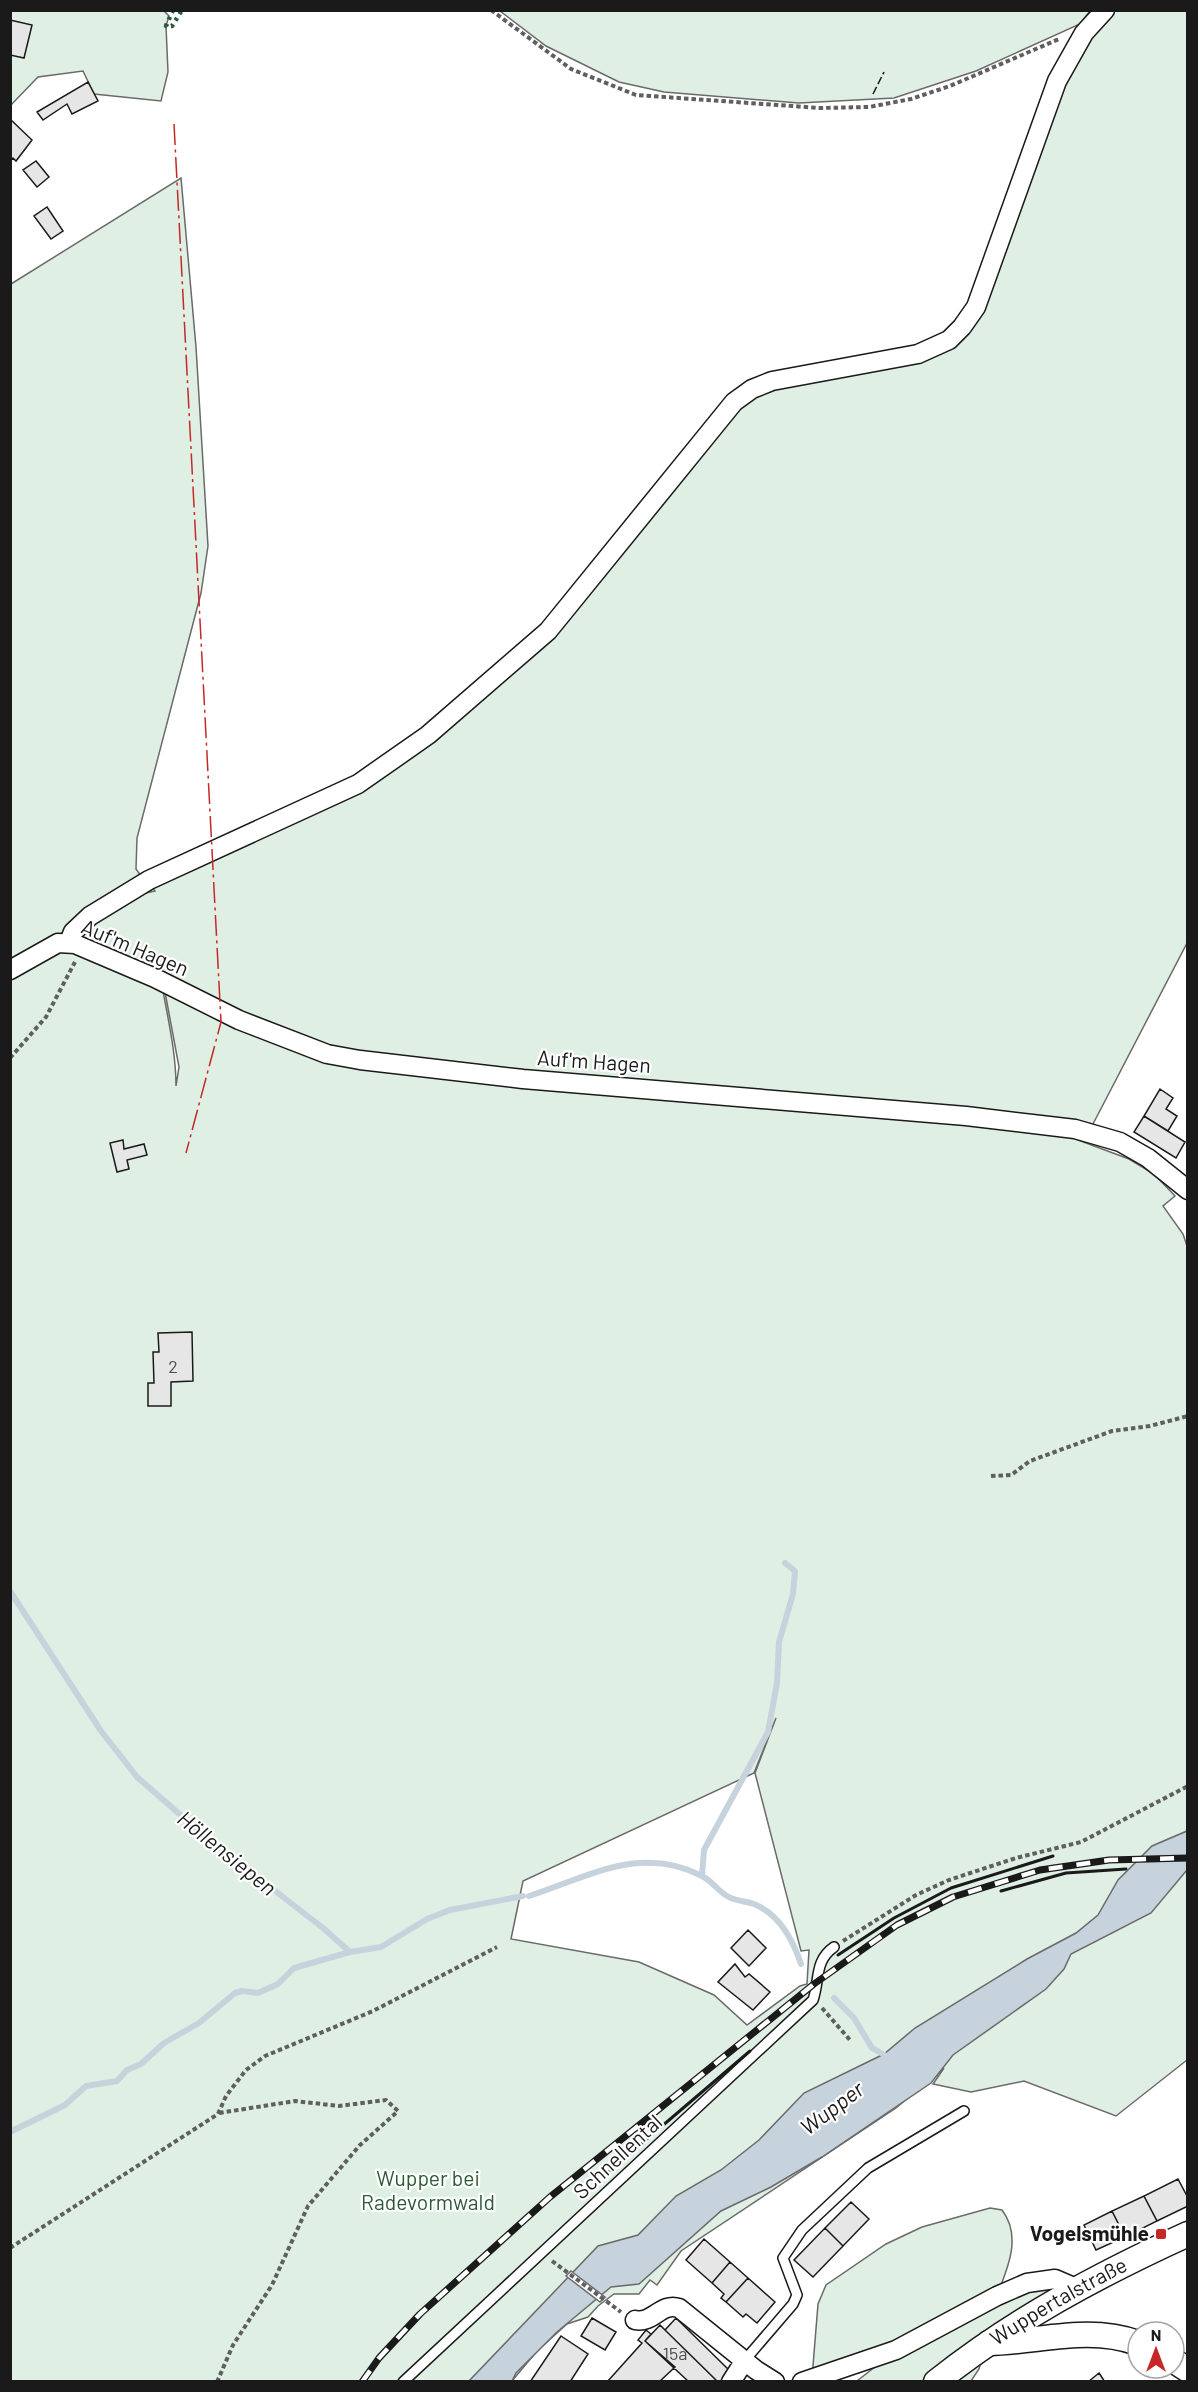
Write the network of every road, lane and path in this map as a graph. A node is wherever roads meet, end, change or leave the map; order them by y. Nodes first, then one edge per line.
1 (491, 10) edge
2 (1105, 10) edge
3 (1065, 37) dead end
4 (77, 945) junction
5 (10, 970) edge
6 (10, 1058) edge
7 (1188, 1190) edge
8 (1188, 1416) edge
9 (991, 1476) dead end
10 (1187, 1787) edge
11 (497, 1947) dead end
12 (834, 1947) joint
13 (822, 2009) dead end
14 (850, 2040) dead end
15 (964, 2111) dead end
16 (218, 2114) junction
17 (1188, 2234) edge
18 (10, 2248) edge
19 (554, 2263) dead end
20 (1076, 2288) junction
21 (608, 2303) dead end
22 (635, 2320) dead end
23 (1126, 2340) edge
24 (986, 2343) junction
25 (745, 2360) junction
26 (217, 2382) edge
27 (403, 2382) edge
28 (731, 2382) edge
29 (775, 2382) edge
30 (802, 2382) edge
31 (936, 2382) edge

1 - 3 path
2 - 4 street
4 - 5 street, Auf'm Hagen
4 - 6 path
4 - 7 street, Auf'm Hagen
8 - 9 path
10 - 12 path
11 - 16 path
12 - 27 lane, Schnellental
13 - 14 path
15 - 25 lane
16 - 18 path
16 - 26 path
17 - 20 main road, Wuppertalstraße
19 - 21 path
20 - 24 main road, Wuppertalstraße
20 - 30 street
22 - 25 street
23 - 24 main road
24 - 31 main road, Wuppertalstraße
25 - 28 street
25 - 29 street

